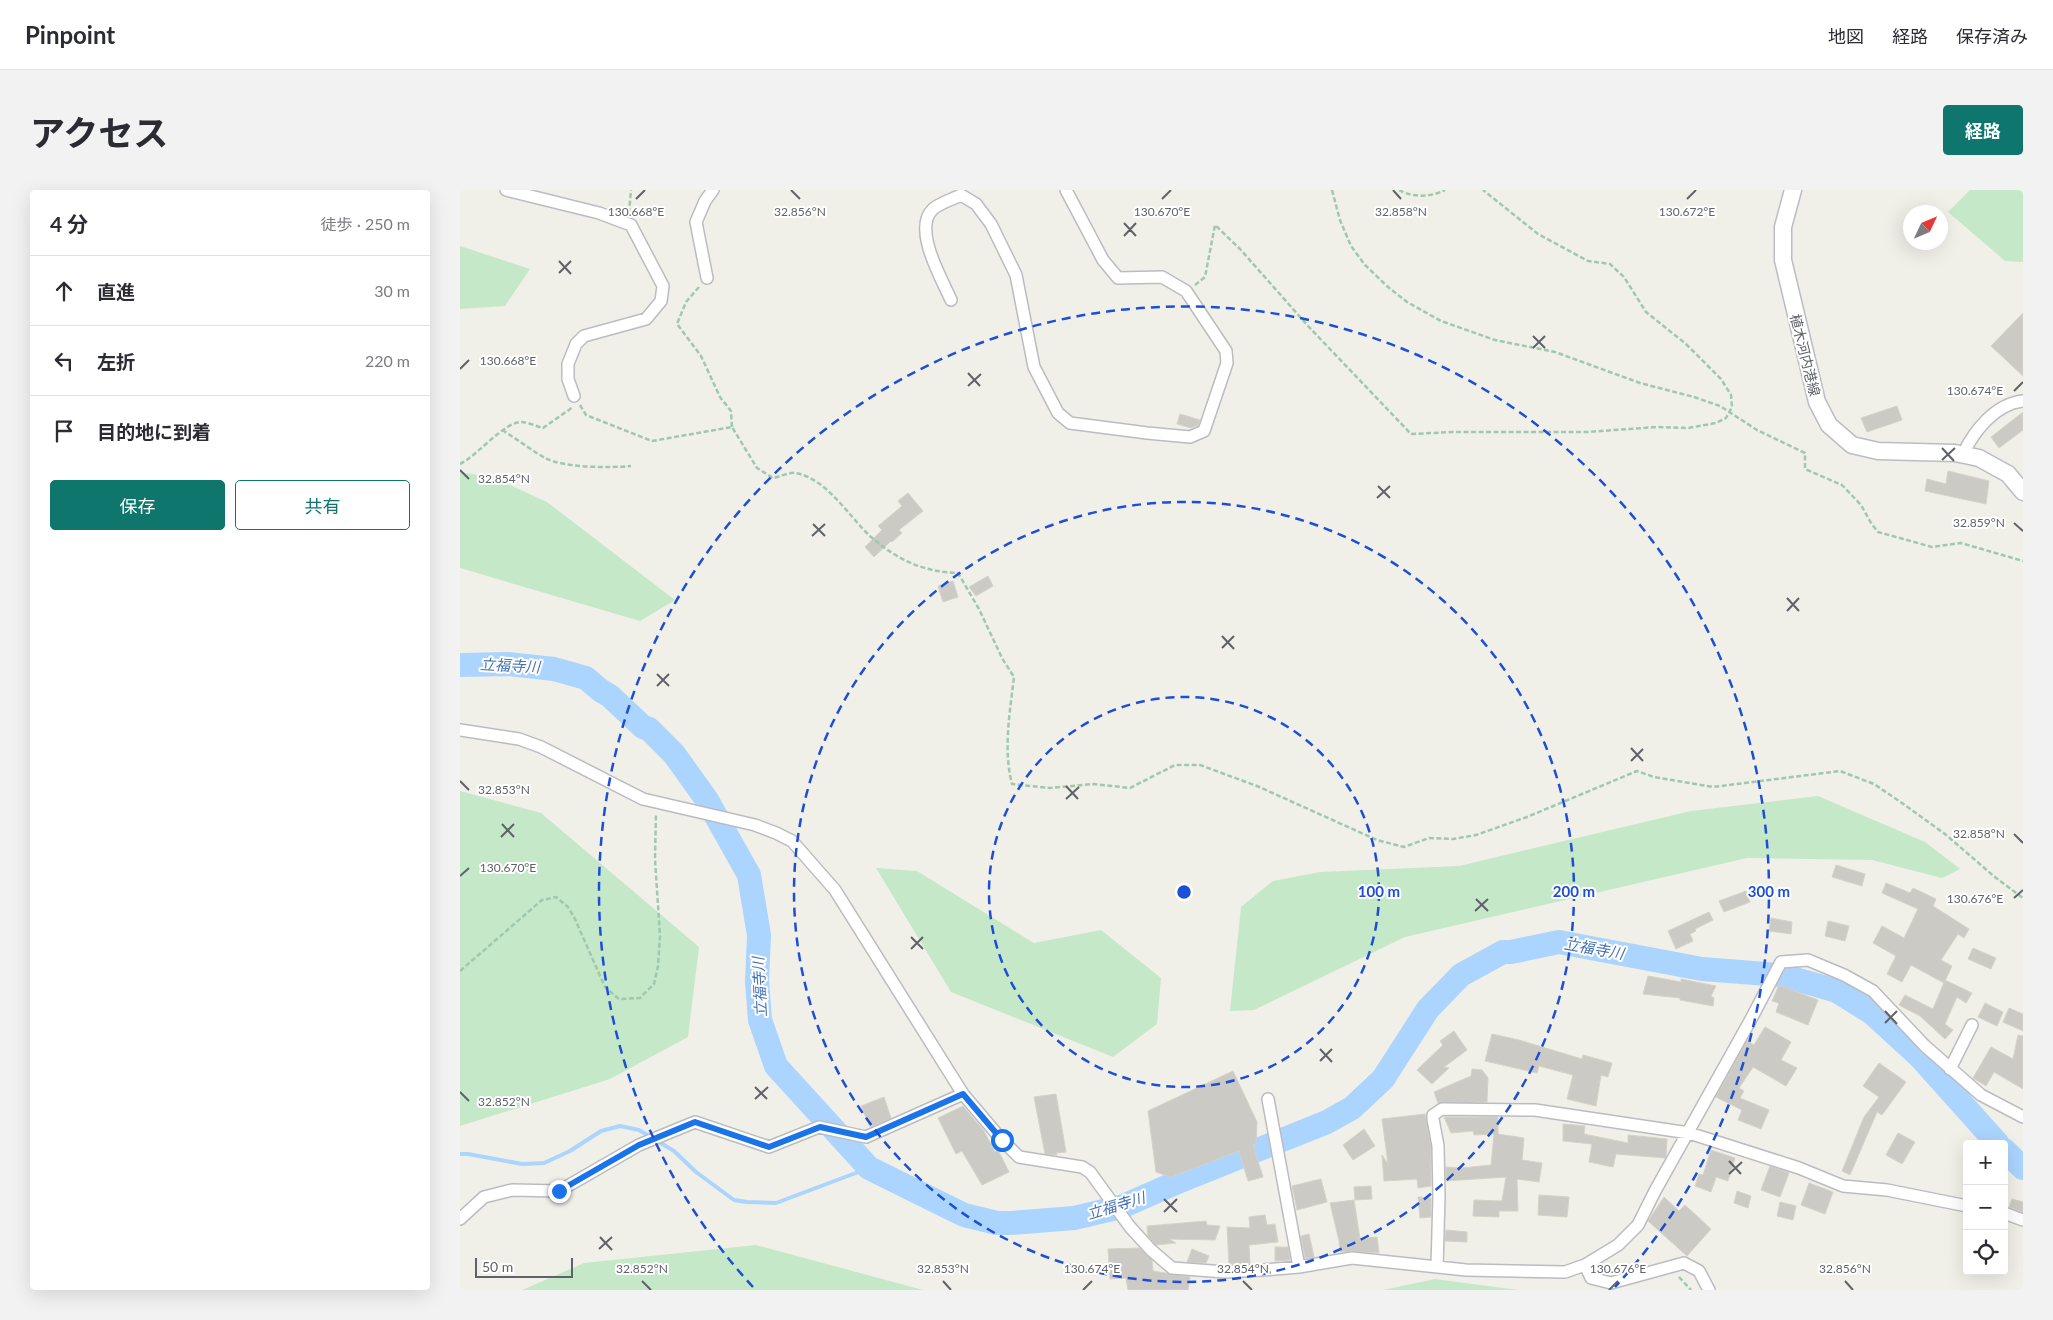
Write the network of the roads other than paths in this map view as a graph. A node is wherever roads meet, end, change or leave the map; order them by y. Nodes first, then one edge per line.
1 (506, 190) edge
2 (713, 190) edge
3 (1066, 190) edge
4 (1794, 190) edge
5 (707, 278) road end
6 (951, 300) dead end
7 (574, 396) dead end
8 (2023, 401) edge
9 (1963, 454) junction
10 (2023, 492) edge
11 (460, 730) edge
12 (1972, 1025) dead end
13 (1950, 1069) junction
14 (963, 1094) junction
15 (1268, 1099) dead end
16 (2023, 1117) edge
17 (1689, 1133) junction
18 (1963, 1205) edge
19 (2008, 1215) edge
20 (460, 1218) edge
21 (2023, 1220) edge
22 (1585, 1265) junction
23 (1299, 1267) junction
24 (1437, 1267) junction
25 (1709, 1290) edge

1 - 7 street
2 - 5 street
3 - 6 street
4 - 9 main road, 植木河内港線
8 - 9 street
9 - 10 main road, 植木河内港線
11 - 14 street
12 - 13 street
13 - 16 street
13 - 17 street
14 - 20 street
14 - 23 street
15 - 23 street
17 - 18 street
17 - 22 street
17 - 24 street
19 - 21 street
22 - 24 street
22 - 25 street
23 - 24 street

